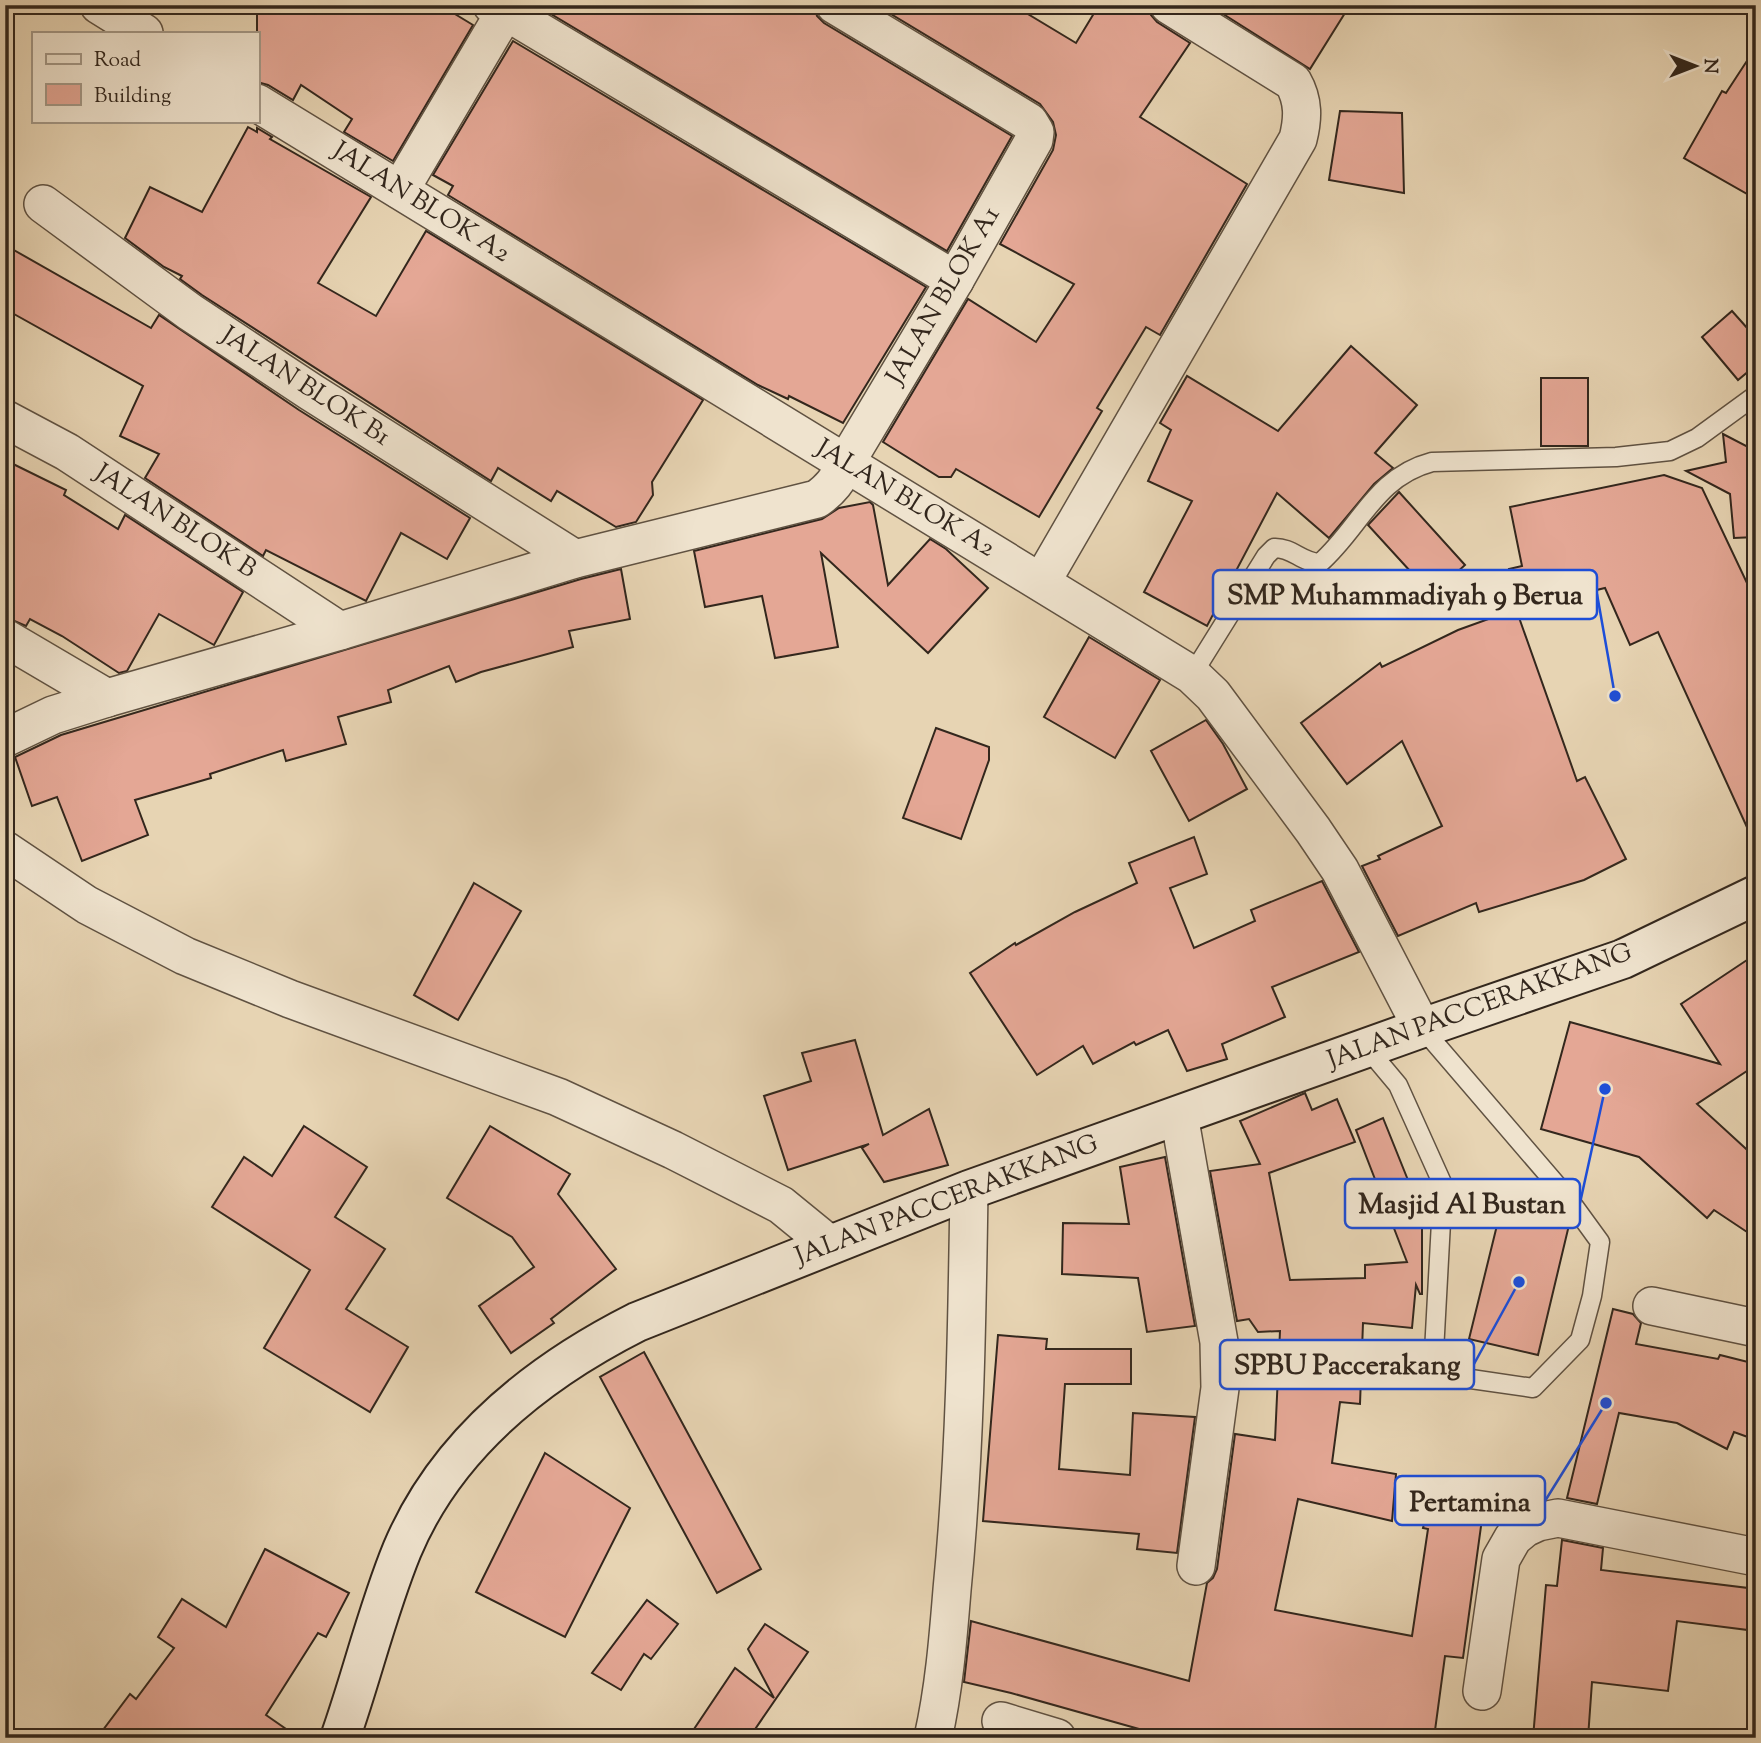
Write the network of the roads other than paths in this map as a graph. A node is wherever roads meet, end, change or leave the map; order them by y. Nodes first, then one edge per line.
1 (99, 5) edge
2 (835, 5) edge
3 (1169, 5) edge
4 (502, 7) edge
5 (142, 32) edge
6 (259, 104) edge
7 (400, 190) junction
8 (43, 204) dead end
9 (955, 280) junction
10 (1756, 395) edge
11 (5, 419) edge
12 (845, 464) junction
13 (575, 559) junction
14 (1042, 581) junction
15 (340, 631) junction
16 (5, 638) edge
17 (1192, 674) junction
18 (107, 698) junction
19 (5, 738) edge
20 (5, 850) edge
21 (1756, 895) edge
22 (1422, 1028) junction
23 (1367, 1048) junction
24 (1179, 1115) junction
25 (970, 1190) junction
26 (830, 1245) junction
27 (1652, 1306) dead end
28 (1756, 1328) edge
29 (1756, 1557) edge
30 (1196, 1566) dead end
31 (1482, 1691) dead end
32 (1001, 1721) dead end
33 (340, 1738) edge
34 (933, 1738) edge
35 (1057, 1738) edge

1 - 5 street
2 - 9 street, JALAN BLOK A1
3 - 14 street
4 - 7 street
4 - 9 street
6 - 7 street, JALAN BLOK A2
7 - 12 street, JALAN BLOK A2
8 - 13 street, JALAN BLOK B1
9 - 12 street, JALAN BLOK A1
10 - 17 lane
11 - 15 street, JALAN BLOK B
12 - 13 street
12 - 14 street, JALAN BLOK A2
13 - 15 street
14 - 17 street, JALAN BLOK A2
15 - 18 street
16 - 18 street
17 - 22 street, JALAN BLOK A2
18 - 19 street
20 - 26 street
21 - 22 main road, JALAN PACCERAKKANG
22 - 23 main road, JALAN PACCERAKKANG
22 - 23 lane
23 - 24 main road, JALAN PACCERAKKANG
24 - 25 main road, JALAN PACCERAKKANG
24 - 30 street
25 - 26 main road, JALAN PACCERAKKANG
25 - 34 street
26 - 33 main road, JALAN PACCERAKKANG
27 - 28 street
29 - 31 street
32 - 35 street

